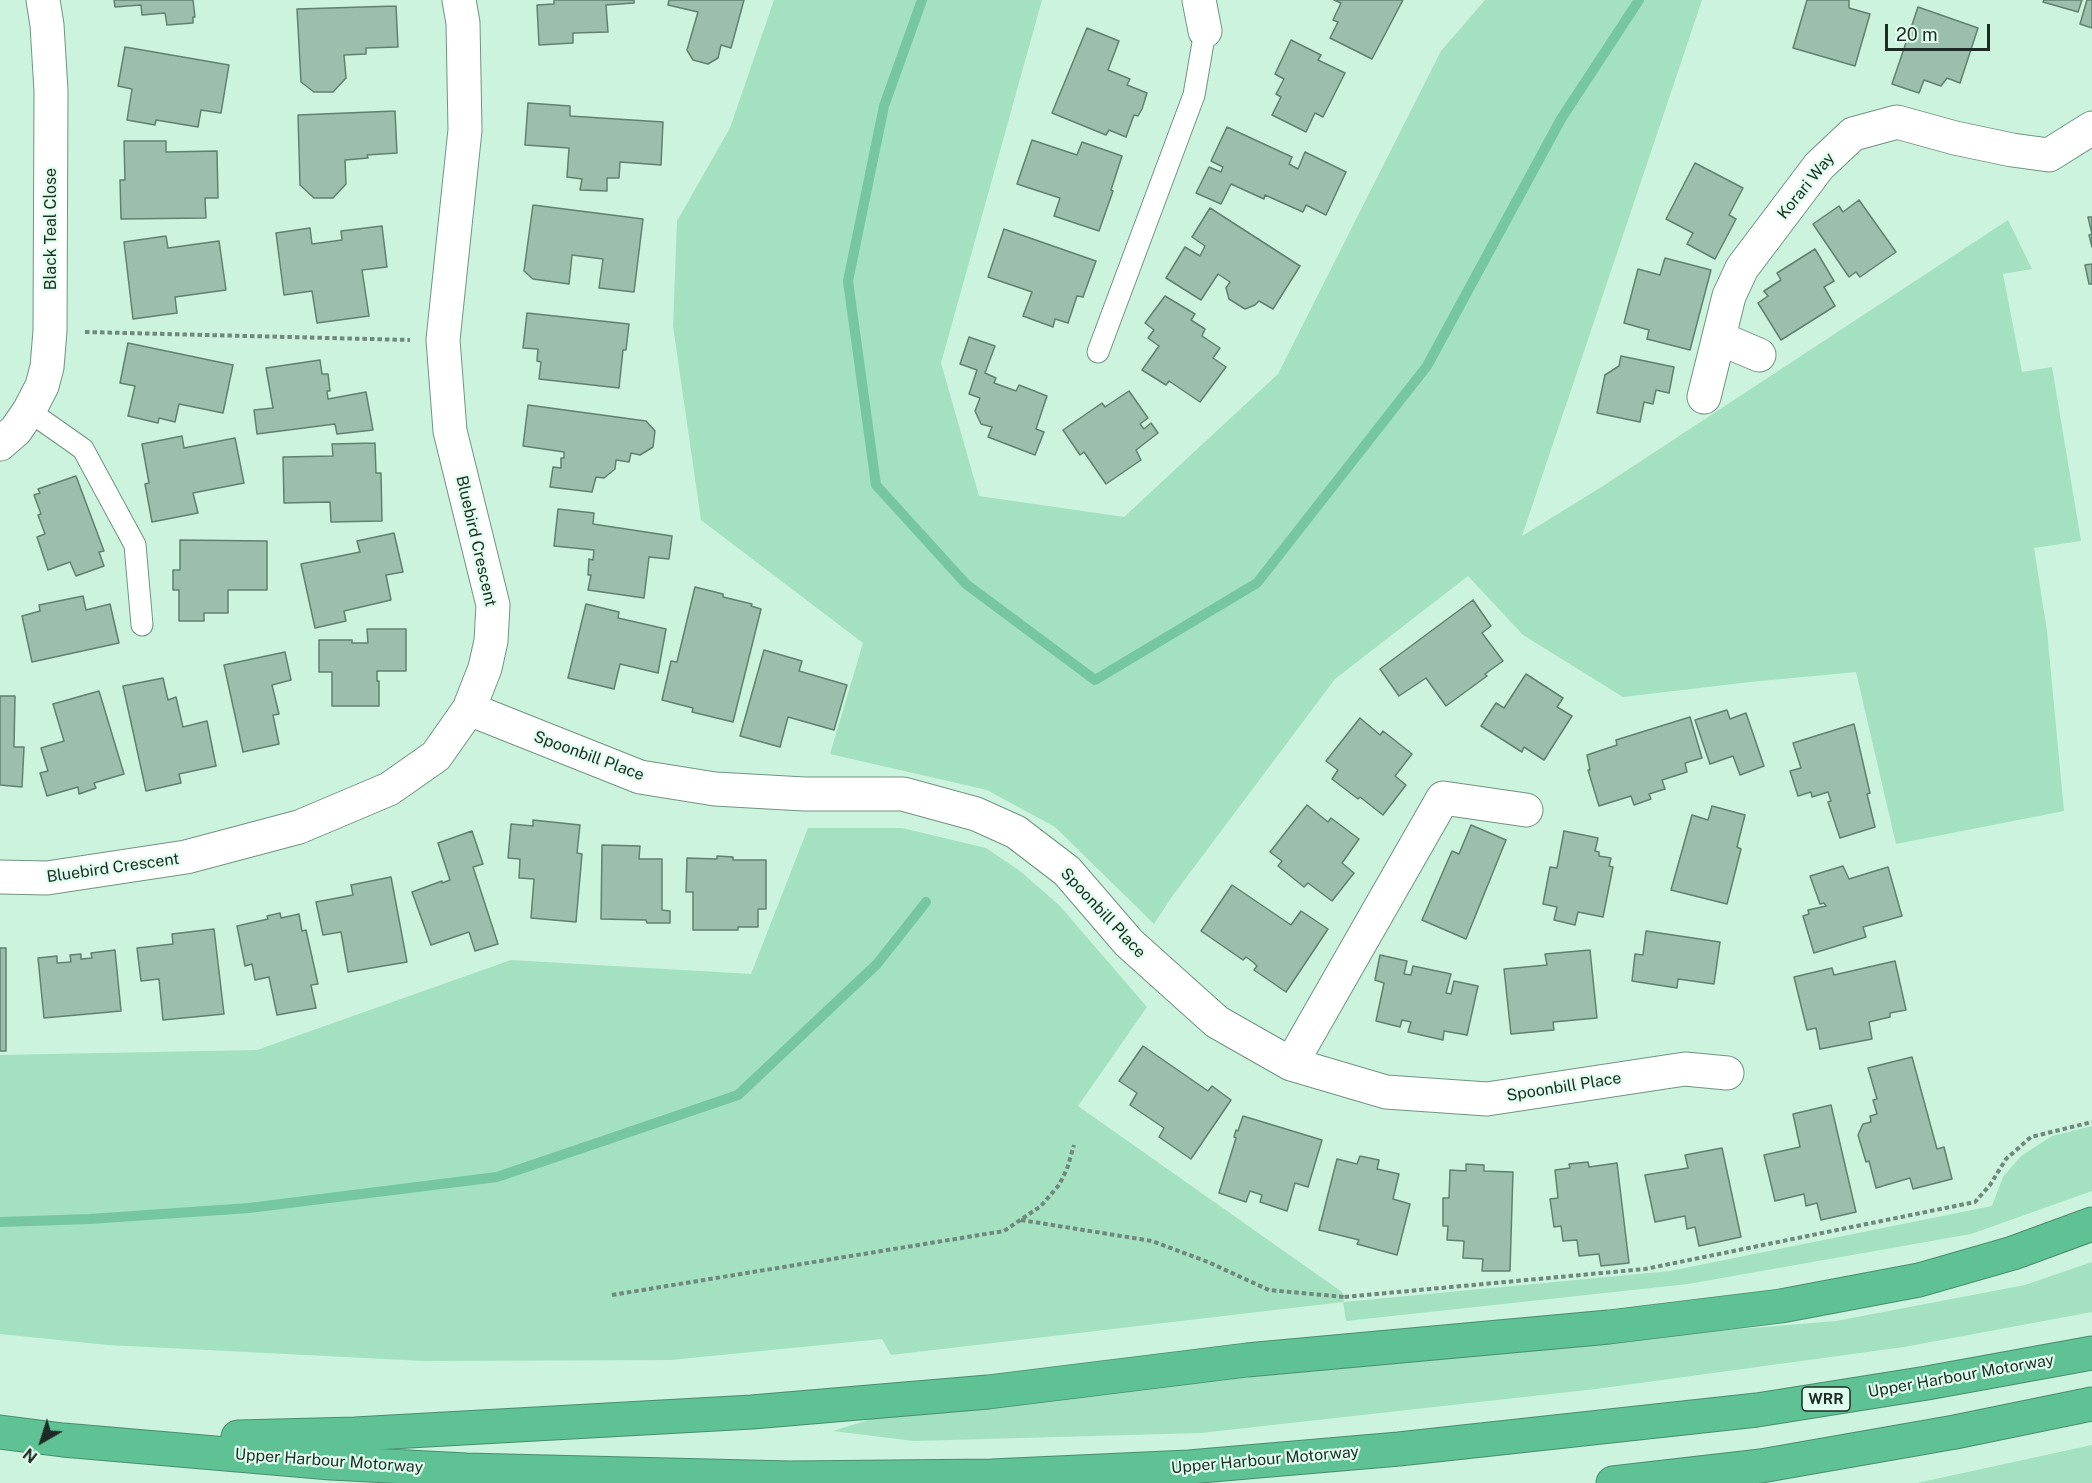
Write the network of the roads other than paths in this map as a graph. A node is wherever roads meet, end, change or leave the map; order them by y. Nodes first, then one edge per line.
1 (43, 0) edge
2 (459, 0) edge
3 (1202, 16) edge
4 (2092, 128) edge
5 (1719, 338) junction
6 (1098, 352) dead end
7 (1759, 355) dead end
8 (1704, 397) dead end
9 (29, 411) junction
10 (0, 444) edge
11 (142, 625) dead end
12 (469, 710) junction
13 (1526, 810) dead end
14 (0, 877) edge
15 (1291, 1064) junction
16 (1728, 1073) dead end
17 (2092, 1224) edge
18 (2092, 1353) edge
19 (2092, 1404) edge
20 (0, 1432) edge
21 (63, 1440) junction
22 (1613, 1483) edge

1 - 9 street, Black Teal Close
2 - 12 street, Bluebird Crescent
3 - 6 lane
4 - 5 street, Korari Way
5 - 7 street
5 - 8 street, Korari Way
9 - 10 street, Black Teal Close
9 - 11 lane
12 - 14 street, Bluebird Crescent
12 - 15 street, Spoonbill Place
13 - 15 street
15 - 16 street, Spoonbill Place
17 - 21 highway
18 - 21 highway, Upper Harbour Motorway / WRR
19 - 22 highway
20 - 21 highway, Upper Harbour Motorway / WRR

